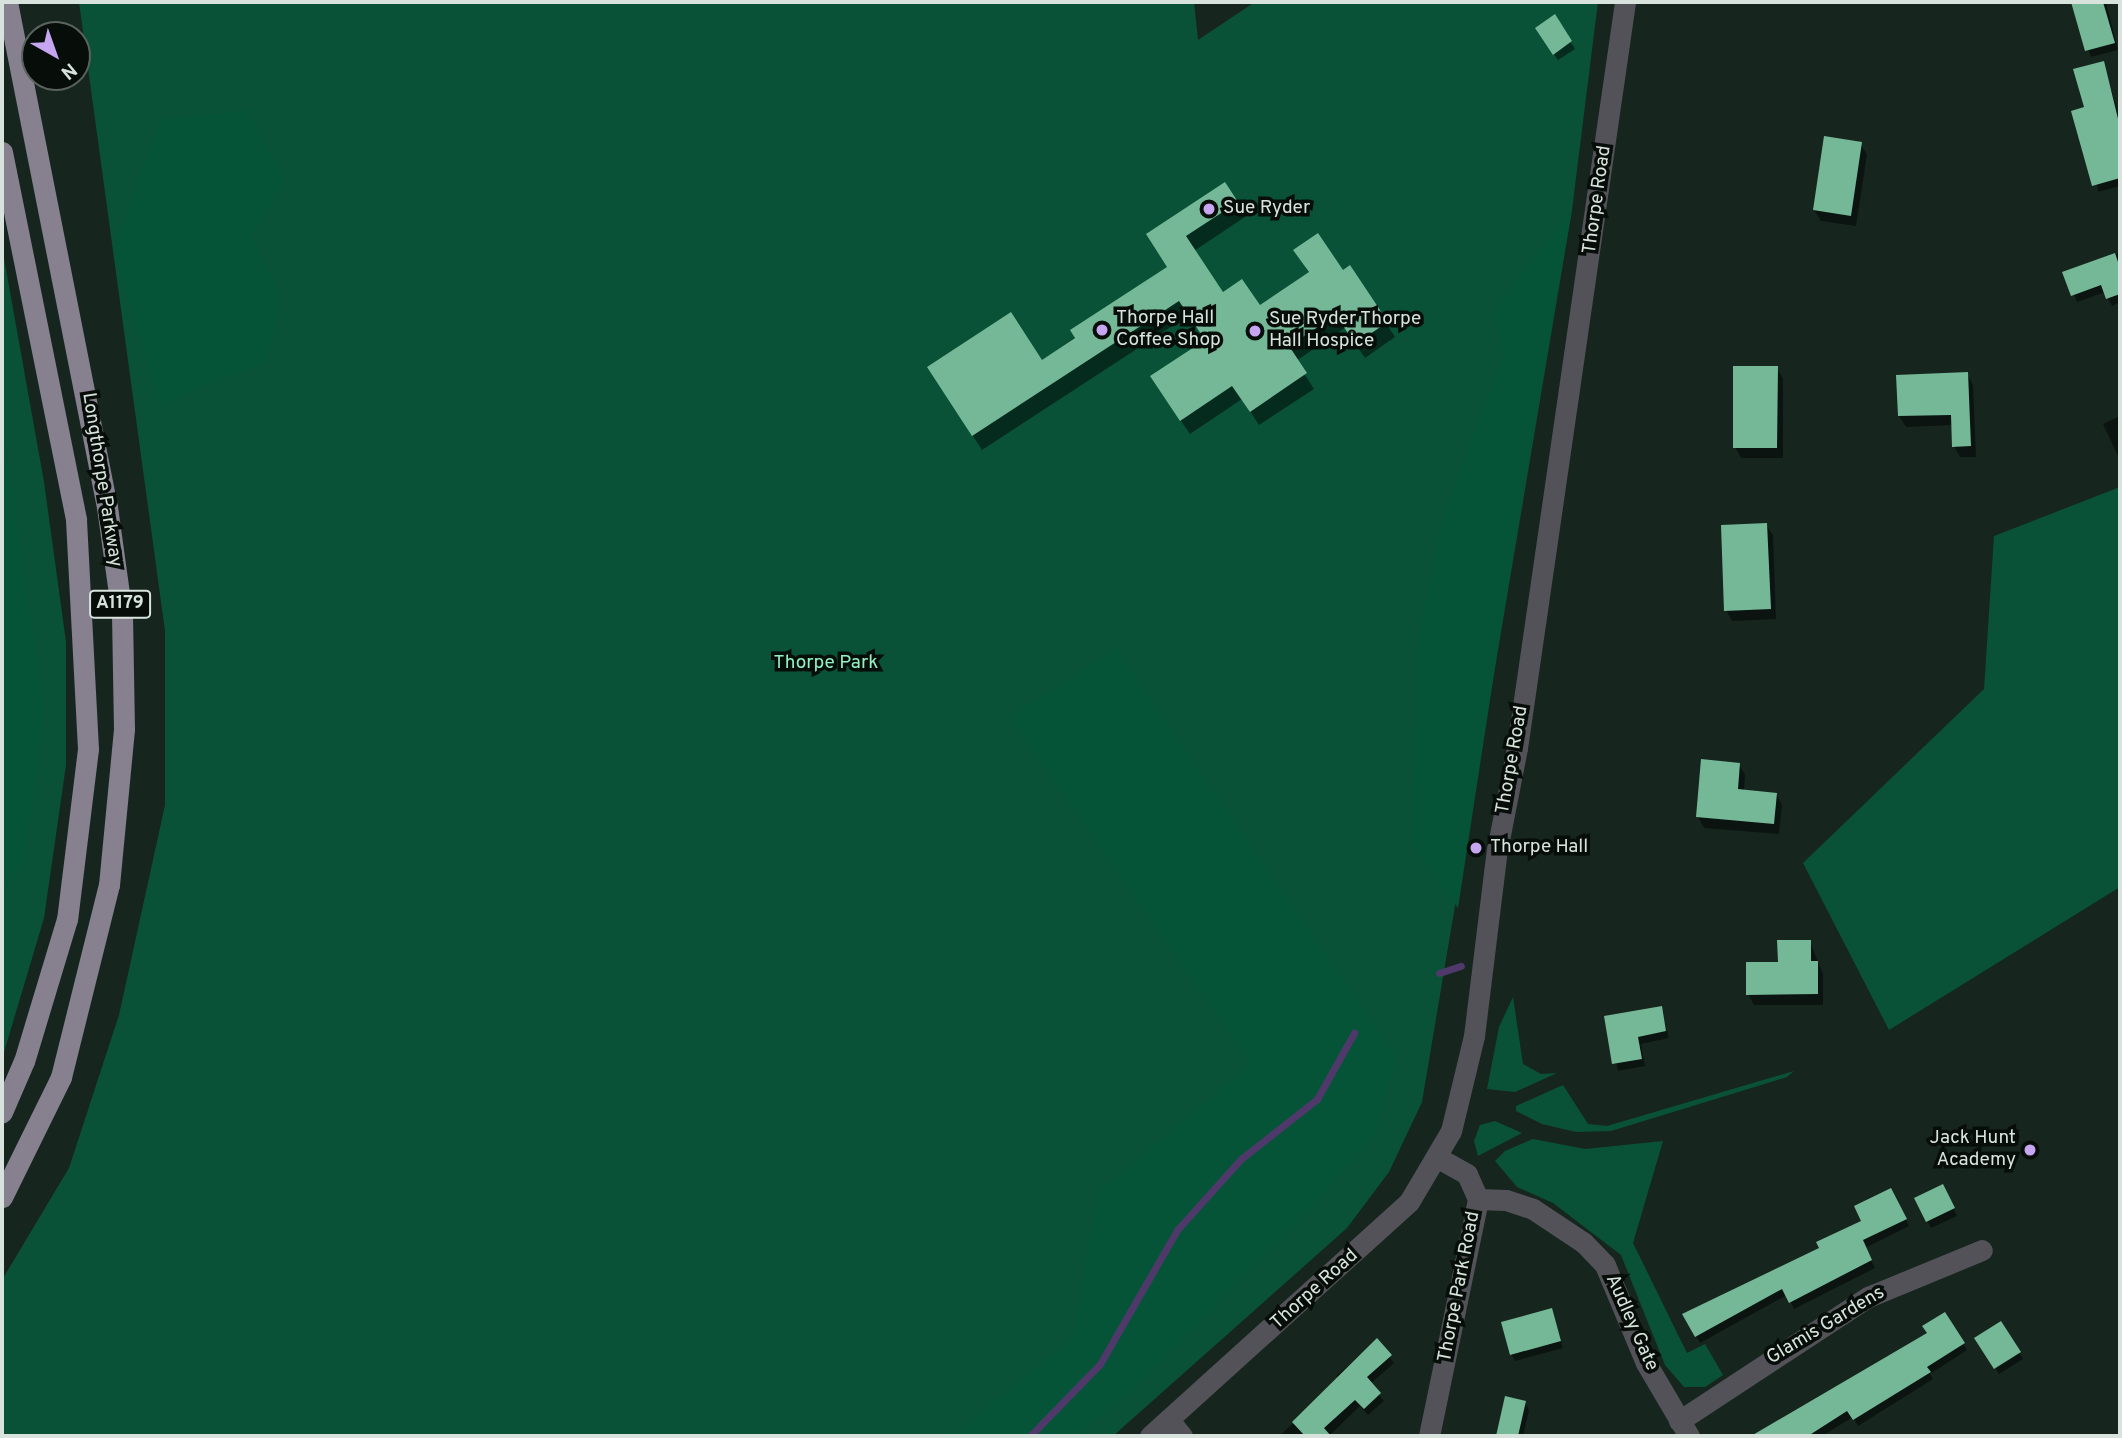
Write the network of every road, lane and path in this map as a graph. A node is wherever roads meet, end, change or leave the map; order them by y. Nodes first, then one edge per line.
1 (7, 2) edge
2 (1625, 2) edge
3 (2, 152) edge
4 (2, 1112) edge
5 (1438, 1158) junction
6 (2, 1197) edge
7 (1478, 1199) junction
8 (1982, 1250) dead end
9 (1175, 1428) edge
10 (1684, 1429) edge
11 (1150, 1436) edge
12 (1429, 1436) edge

1 - 6 main road, Longthorpe Parkway / A1179
2 - 5 street, Thorpe Road
3 - 4 main road, Longthorpe Parkway / A1179
5 - 7 street, Thorpe Park Road
5 - 9 street, Thorpe Road
7 - 10 street, Audley Gate
7 - 12 street, Thorpe Park Road
8 - 10 street, Glamis Gardens
9 - 11 street, Thorpe Road

